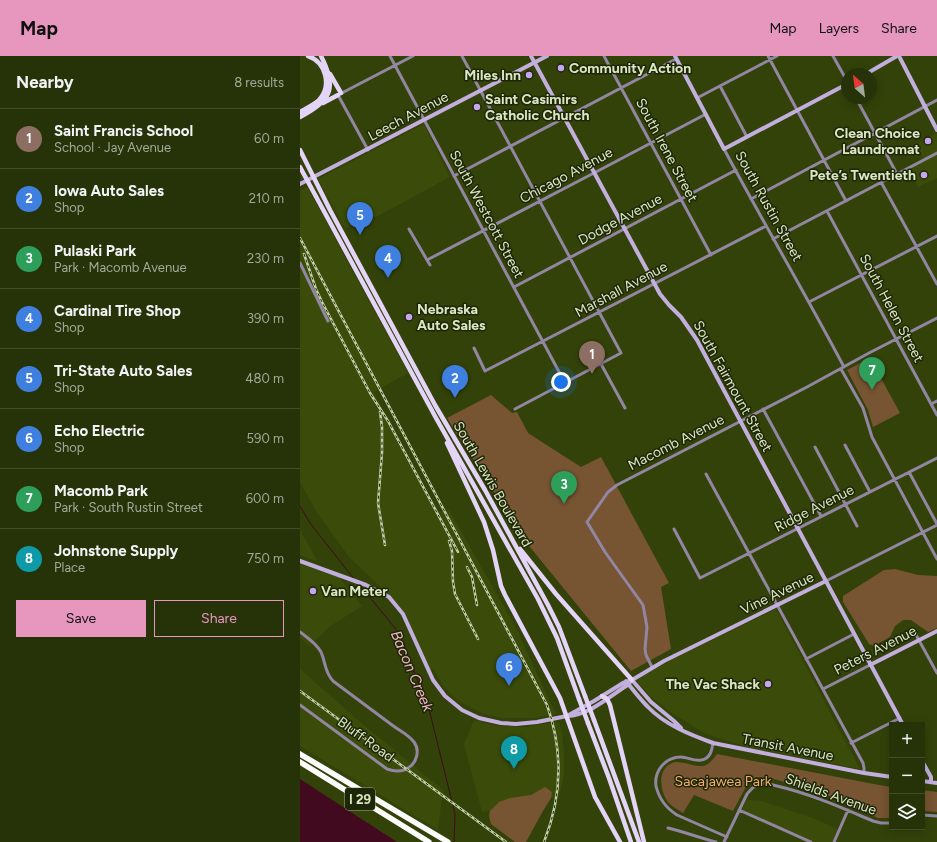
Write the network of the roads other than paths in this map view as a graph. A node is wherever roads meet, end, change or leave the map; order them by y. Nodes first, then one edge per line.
1 (308, 56) edge
2 (321, 56) edge
3 (390, 56) edge
4 (413, 56) edge
5 (462, 56) edge
6 (533, 56) edge
7 (548, 56) edge
8 (604, 56) edge
9 (777, 56) edge
10 (833, 56) edge
11 (898, 56) edge
12 (675, 58) edge
13 (769, 58) edge
14 (536, 62) junction
15 (395, 65) junction
16 (877, 68) edge
17 (841, 70) edge
18 (328, 71) junction
19 (720, 86) junction
20 (841, 87) edge
21 (621, 88) junction
22 (480, 91) junction
23 (340, 94) junction
24 (697, 98) junction
25 (937, 100) edge
26 (321, 104) junction
27 (859, 104) edge
28 (925, 107) junction
29 (798, 109) junction
30 (300, 112) edge
31 (706, 114) junction
32 (300, 117) edge
33 (565, 118) junction
34 (424, 120) junction
35 (937, 130) edge
36 (875, 133) junction
37 (747, 137) junction
38 (651, 143) junction
39 (510, 146) junction
40 (724, 148) junction
41 (300, 150) edge
42 (368, 150) junction
43 (937, 154) edge
44 (824, 161) junction
45 (300, 167) edge
46 (736, 170) junction
47 (594, 173) junction
48 (300, 174) edge
49 (897, 174) junction
50 (454, 176) junction
51 (314, 177) junction
52 (307, 181) junction
53 (881, 182) junction
54 (300, 184) edge
55 (681, 199) junction
56 (751, 199) junction
57 (846, 201) junction
58 (540, 202) junction
59 (827, 211) junction
60 (766, 226) junction
61 (625, 228) junction
62 (409, 229) dead end
63 (484, 231) junction
64 (937, 236) edge
65 (773, 239) junction
66 (917, 246) junction
67 (710, 255) junction
68 (570, 257) junction
69 (427, 260) junction
70 (300, 263) edge
71 (430, 265) dead end
72 (862, 275) junction
73 (654, 284) junction
74 (937, 284) edge
75 (514, 287) junction
76 (809, 302) junction
77 (599, 313) junction
78 (937, 318) edge
79 (328, 321) dead end
80 (896, 339) junction
81 (543, 342) junction
82 (474, 348) dead end
83 (601, 364) junction
84 (842, 368) junction
85 (564, 383) junction
86 (937, 401) edge
87 (931, 404) junction
88 (625, 408) dead end
89 (515, 409) dead end
90 (763, 409) junction
91 (937, 415) edge
92 (436, 418) junction
93 (740, 421) junction
94 (845, 445) dead end
95 (815, 447) dead end
96 (937, 458) edge
97 (909, 472) junction
98 (706, 474) dead end
99 (895, 480) junction
100 (870, 492) junction
101 (846, 504) junction
102 (821, 516) junction
103 (937, 524) edge
104 (857, 526) dead end
105 (798, 528) junction
106 (674, 529) dead end
107 (923, 532) junction
108 (509, 533) junction
109 (749, 553) junction
110 (937, 559) edge
111 (300, 561) edge
112 (826, 581) junction
113 (777, 605) junction
114 (937, 631) edge
115 (300, 632) edge
116 (915, 633) dead end
117 (854, 634) junction
118 (919, 640) junction
119 (806, 659) junction
120 (870, 665) junction
121 (652, 667) junction
122 (937, 673) edge
123 (629, 682) junction
124 (823, 690) junction
125 (602, 696) junction
126 (607, 699) junction
127 (300, 704) edge
128 (567, 716) junction
129 (900, 718) junction
130 (902, 722) edge
131 (713, 743) junction
132 (851, 743) junction
133 (300, 754) edge
134 (300, 762) edge
135 (925, 766) edge
136 (864, 773) junction
137 (889, 777) edge
138 (925, 781) edge
139 (931, 782) junction
140 (937, 783) edge
141 (739, 810) junction
142 (848, 810) junction
143 (925, 815) edge
144 (937, 816) edge
145 (889, 823) edge
146 (668, 828) dead end
147 (726, 837) junction
148 (429, 842) edge
149 (448, 842) edge
150 (620, 842) edge
151 (631, 842) edge
152 (639, 842) edge
153 (644, 842) edge
154 (716, 842) edge
155 (724, 842) edge
156 (811, 842) edge
157 (834, 842) edge

1 - 30 main road
2 - 18 main road
3 - 15 street, South Westcott Street
4 - 15 street
5 - 22 street
6 - 14 street, South Fairmount Street
7 - 14 street, Leech Avenue
8 - 21 street, South Irene Street
9 - 13 street
10 - 17 street
11 - 16 street
11 - 28 street
12 - 21 street
12 - 24 street, South Rustin Street
13 - 19 street
13 - 29 street
14 - 22 street, Leech Avenue
14 - 33 street, South Fairmount Street
15 - 23 street
15 - 34 street, South Westcott Street
18 - 23 main road
18 - 26 main road
19 - 24 street
19 - 37 street
20 - 29 street
21 - 33 street
21 - 38 street, South Irene Street
22 - 34 street, Leech Avenue
22 - 39 street
23 - 26 main road
23 - 42 street
24 - 31 street, South Rustin Street
25 - 28 street
26 - 32 main road
27 - 36 street
28 - 35 street
28 - 36 street
29 - 37 street
29 - 44 street
31 - 38 street, Chicago Avenue
31 - 40 street, South Rustin Street
33 - 39 street
33 - 47 street, South Fairmount Street
34 - 42 street, Leech Avenue
34 - 50 street, South Westcott Street
36 - 44 street
36 - 49 street
37 - 40 street
38 - 47 street, Chicago Avenue
38 - 55 street, South Irene Street
39 - 50 street
39 - 58 street
40 - 46 street, South Rustin Street
41 - 51 main road, South Lewis Boulevard
42 - 51 street, Leech Avenue
43 - 49 street
44 - 56 street
44 - 57 street
45 - 52 main road, South Lewis Boulevard
46 - 55 street, Dodge Avenue
46 - 56 street, South Rustin Street
47 - 58 street, Chicago Avenue
47 - 61 street, South Fairmount Street
48 - 52 main road
49 - 53 street
50 - 63 street, South Westcott Street
51 - 52 street, Leech Avenue
51 - 108 main road, South Lewis Boulevard
52 - 54 street, Leech Avenue
52 - 92 main road, South Lewis Boulevard
53 - 57 street
53 - 66 street
55 - 61 street, Dodge Avenue
55 - 67 street, South Irene Street
56 - 60 street, South Rustin Street
57 - 59 street
58 - 63 street, Chicago Avenue
58 - 68 street
59 - 65 street
59 - 72 street, South Helen Street
60 - 65 street, South Rustin Street
60 - 67 street, Marshall Avenue
61 - 68 street, Dodge Avenue
61 - 73 street, South Fairmount Street
62 - 69 street
63 - 69 street, Chicago Avenue
63 - 75 street, South Westcott Street
64 - 66 street
65 - 76 street, South Rustin Street
66 - 72 street
66 - 74 street
67 - 73 street, Marshall Avenue
68 - 75 street, Dodge Avenue
68 - 77 street
69 - 71 street
70 - 79 street
72 - 76 street
72 - 80 street, South Helen Street
73 - 77 street, Marshall Avenue
73 - 93 street, South Fairmount Street
75 - 81 street, South Westcott Street
76 - 84 street, South Rustin Street
77 - 81 street, Marshall Avenue
77 - 83 street
78 - 80 street, Macomb Avenue
80 - 84 street, Macomb Avenue
80 - 87 street, South Helen Street
81 - 82 street, Marshall Avenue
81 - 85 street, South Westcott Street
83 - 85 street
83 - 88 street
84 - 90 street, Macomb Avenue
84 - 99 street, South Rustin Street
85 - 89 street
86 - 87 street
87 - 91 street, South Helen Street
90 - 93 street, Macomb Avenue
90 - 102 street
92 - 128 main road
92 - 151 main road, South Lewis Boulevard, bridge
93 - 105 street, South Fairmount Street
93 - 121 street, Macomb Avenue
94 - 100 street
95 - 101 street
96 - 97 street, Ridge Avenue
97 - 99 street, Ridge Avenue
97 - 103 street
98 - 109 street
99 - 100 street, Ridge Avenue
99 - 107 street, South Rustin Street
100 - 101 street, Ridge Avenue
101 - 102 street, Ridge Avenue
101 - 104 street
102 - 105 street, Ridge Avenue
103 - 107 street, Vine Avenue
105 - 109 street, Ridge Avenue
105 - 112 street, South Fairmount Street
106 - 109 street, Ridge Avenue
107 - 110 street, South Rustin Street
107 - 112 street, Vine Avenue
108 - 123 main road
108 - 152 main road, South Lewis Boulevard, bridge
109 - 113 street
111 - 128 street
112 - 113 street, Vine Avenue
112 - 117 street, South Fairmount Street
113 - 119 street
113 - 121 street, Vine Avenue
114 - 118 street, Peters Avenue
115 - 127 street, Bluff Road
116 - 118 street
117 - 119 street
117 - 120 street, South Fairmount Street
118 - 120 street, Peters Avenue
118 - 122 street
119 - 124 street
120 - 124 street, Peters Avenue
120 - 129 street, South Fairmount Street
121 - 123 street, Vine Avenue
123 - 125 street
123 - 126 street
123 - 131 street, Transit Avenue
124 - 132 street
125 - 126 main road
125 - 128 street
126 - 128 street
126 - 153 main road
128 - 150 main road
129 - 130 street, South Fairmount Street
129 - 132 street
131 - 136 street, Transit Avenue
131 - 147 street
132 - 136 street
133 - 149 highway, I 29
134 - 148 highway, I 29
135 - 139 street
136 - 137 street, Transit Avenue
138 - 139 street
139 - 140 street
141 - 142 street, Shields Avenue
141 - 147 street
141 - 156 street
142 - 145 street, Shields Avenue
142 - 157 street
143 - 144 street
146 - 154 street
147 - 155 street

